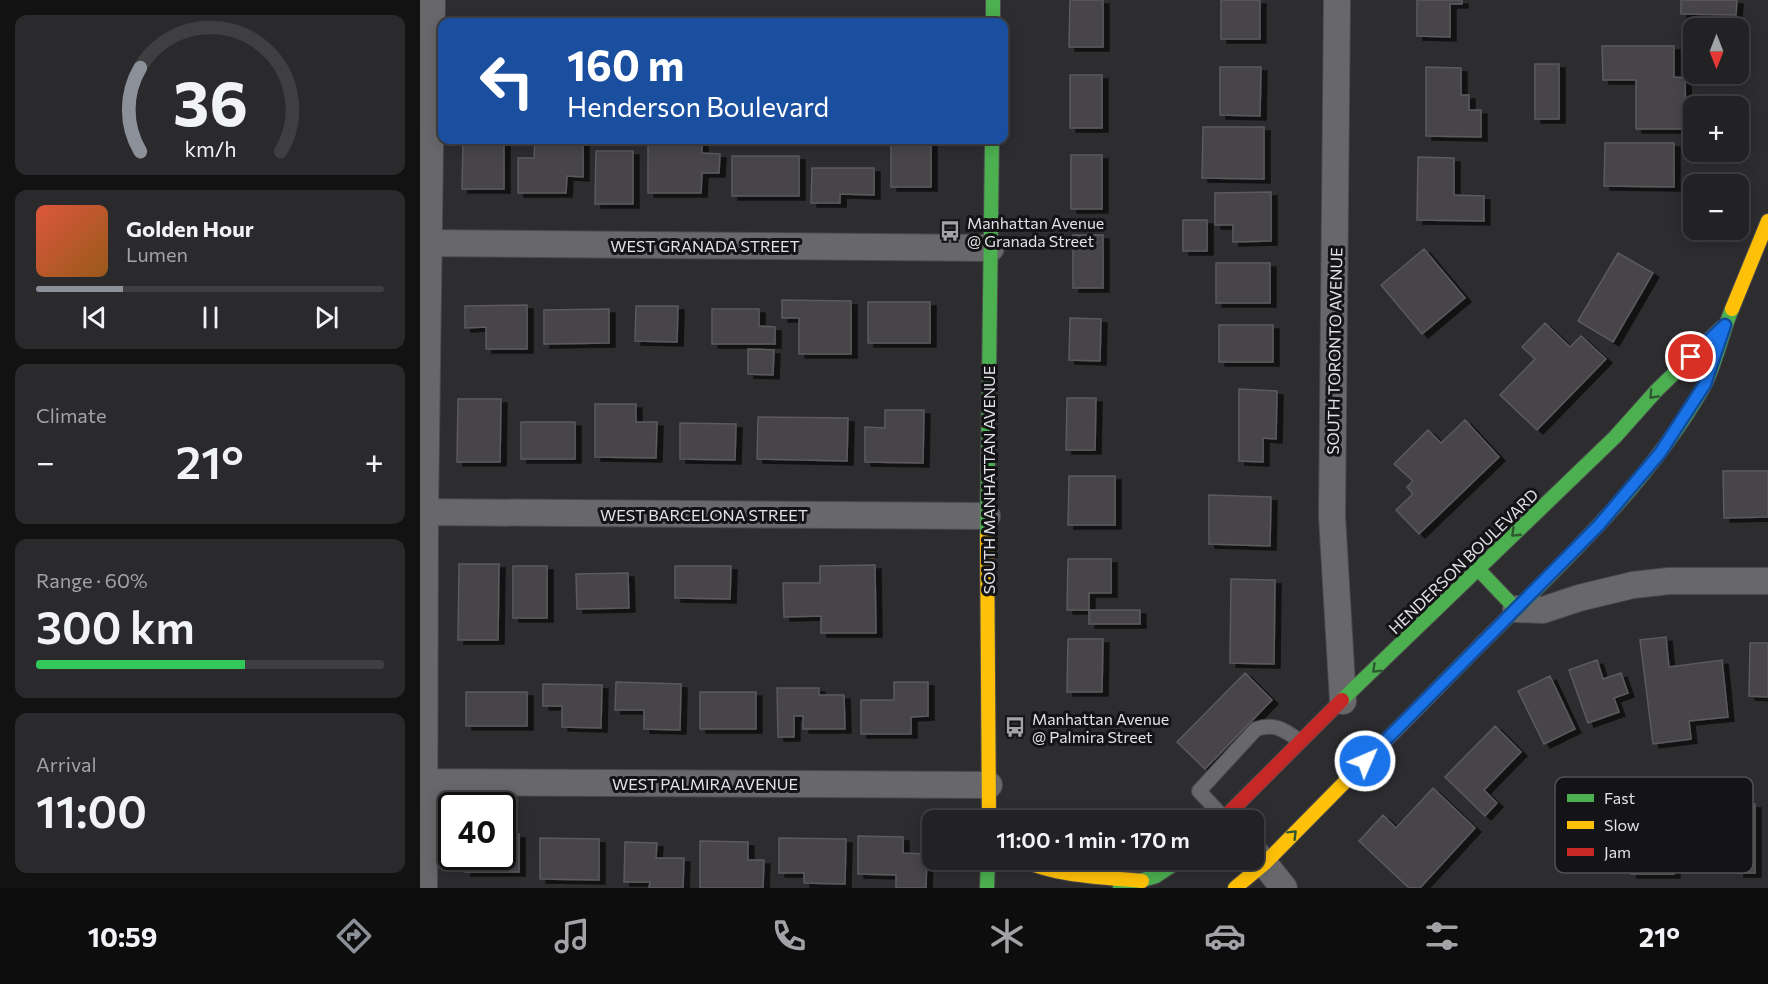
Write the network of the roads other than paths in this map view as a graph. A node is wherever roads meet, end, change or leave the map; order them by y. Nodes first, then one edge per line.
1 (432, 0) edge
2 (993, 0) edge
3 (1337, 0) edge
4 (993, 18) edge
5 (992, 144) edge
6 (1768, 221) edge
7 (425, 243) edge
8 (991, 248) junction
9 (1725, 325) junction
10 (423, 512) edge
11 (987, 516) junction
12 (1478, 569) junction
13 (1768, 581) edge
14 (1516, 609) junction
15 (1343, 701) junction
16 (1300, 741) junction
17 (422, 782) edge
18 (989, 785) junction
19 (989, 810) edge
20 (1215, 810) edge
21 (1234, 810) edge
22 (1264, 852) edge
23 (1264, 863) edge
24 (988, 870) edge
25 (1050, 870) edge
26 (1165, 870) edge
27 (1249, 870) edge
28 (1143, 884) edge
29 (424, 888) edge
30 (987, 888) edge
31 (1112, 888) edge
32 (1235, 888) edge
33 (1284, 888) edge

1 - 7 street
2 - 4 street
3 - 15 street, SOUTH TORONTO AVENUE
5 - 8 street, SOUTH MANHATTAN AVENUE
6 - 9 street, HENDERSON BOULEVARD
7 - 8 street, WEST GRANADA STREET
7 - 10 street
8 - 11 street, SOUTH MANHATTAN AVENUE
9 -> 12 street, HENDERSON BOULEVARD
9 - 14 street, HENDERSON BOULEVARD
10 - 11 street, WEST BARCELONA STREET
10 - 17 street
11 - 18 street, SOUTH MANHATTAN AVENUE
12 - 14 street
12 -> 15 street, HENDERSON BOULEVARD
13 - 14 street
22 -> 14 street, HENDERSON BOULEVARD
15 - 16 street, HENDERSON BOULEVARD
16 - 20 lane
16 - 21 street, HENDERSON BOULEVARD
17 - 18 street, WEST PALMIRA AVENUE
17 - 29 street
18 - 19 street, SOUTH MANHATTAN AVENUE
23 - 33 street
24 - 30 street
25 - 28 street
26 - 28 street
27 - 32 street, HENDERSON BOULEVARD
28 - 31 street

